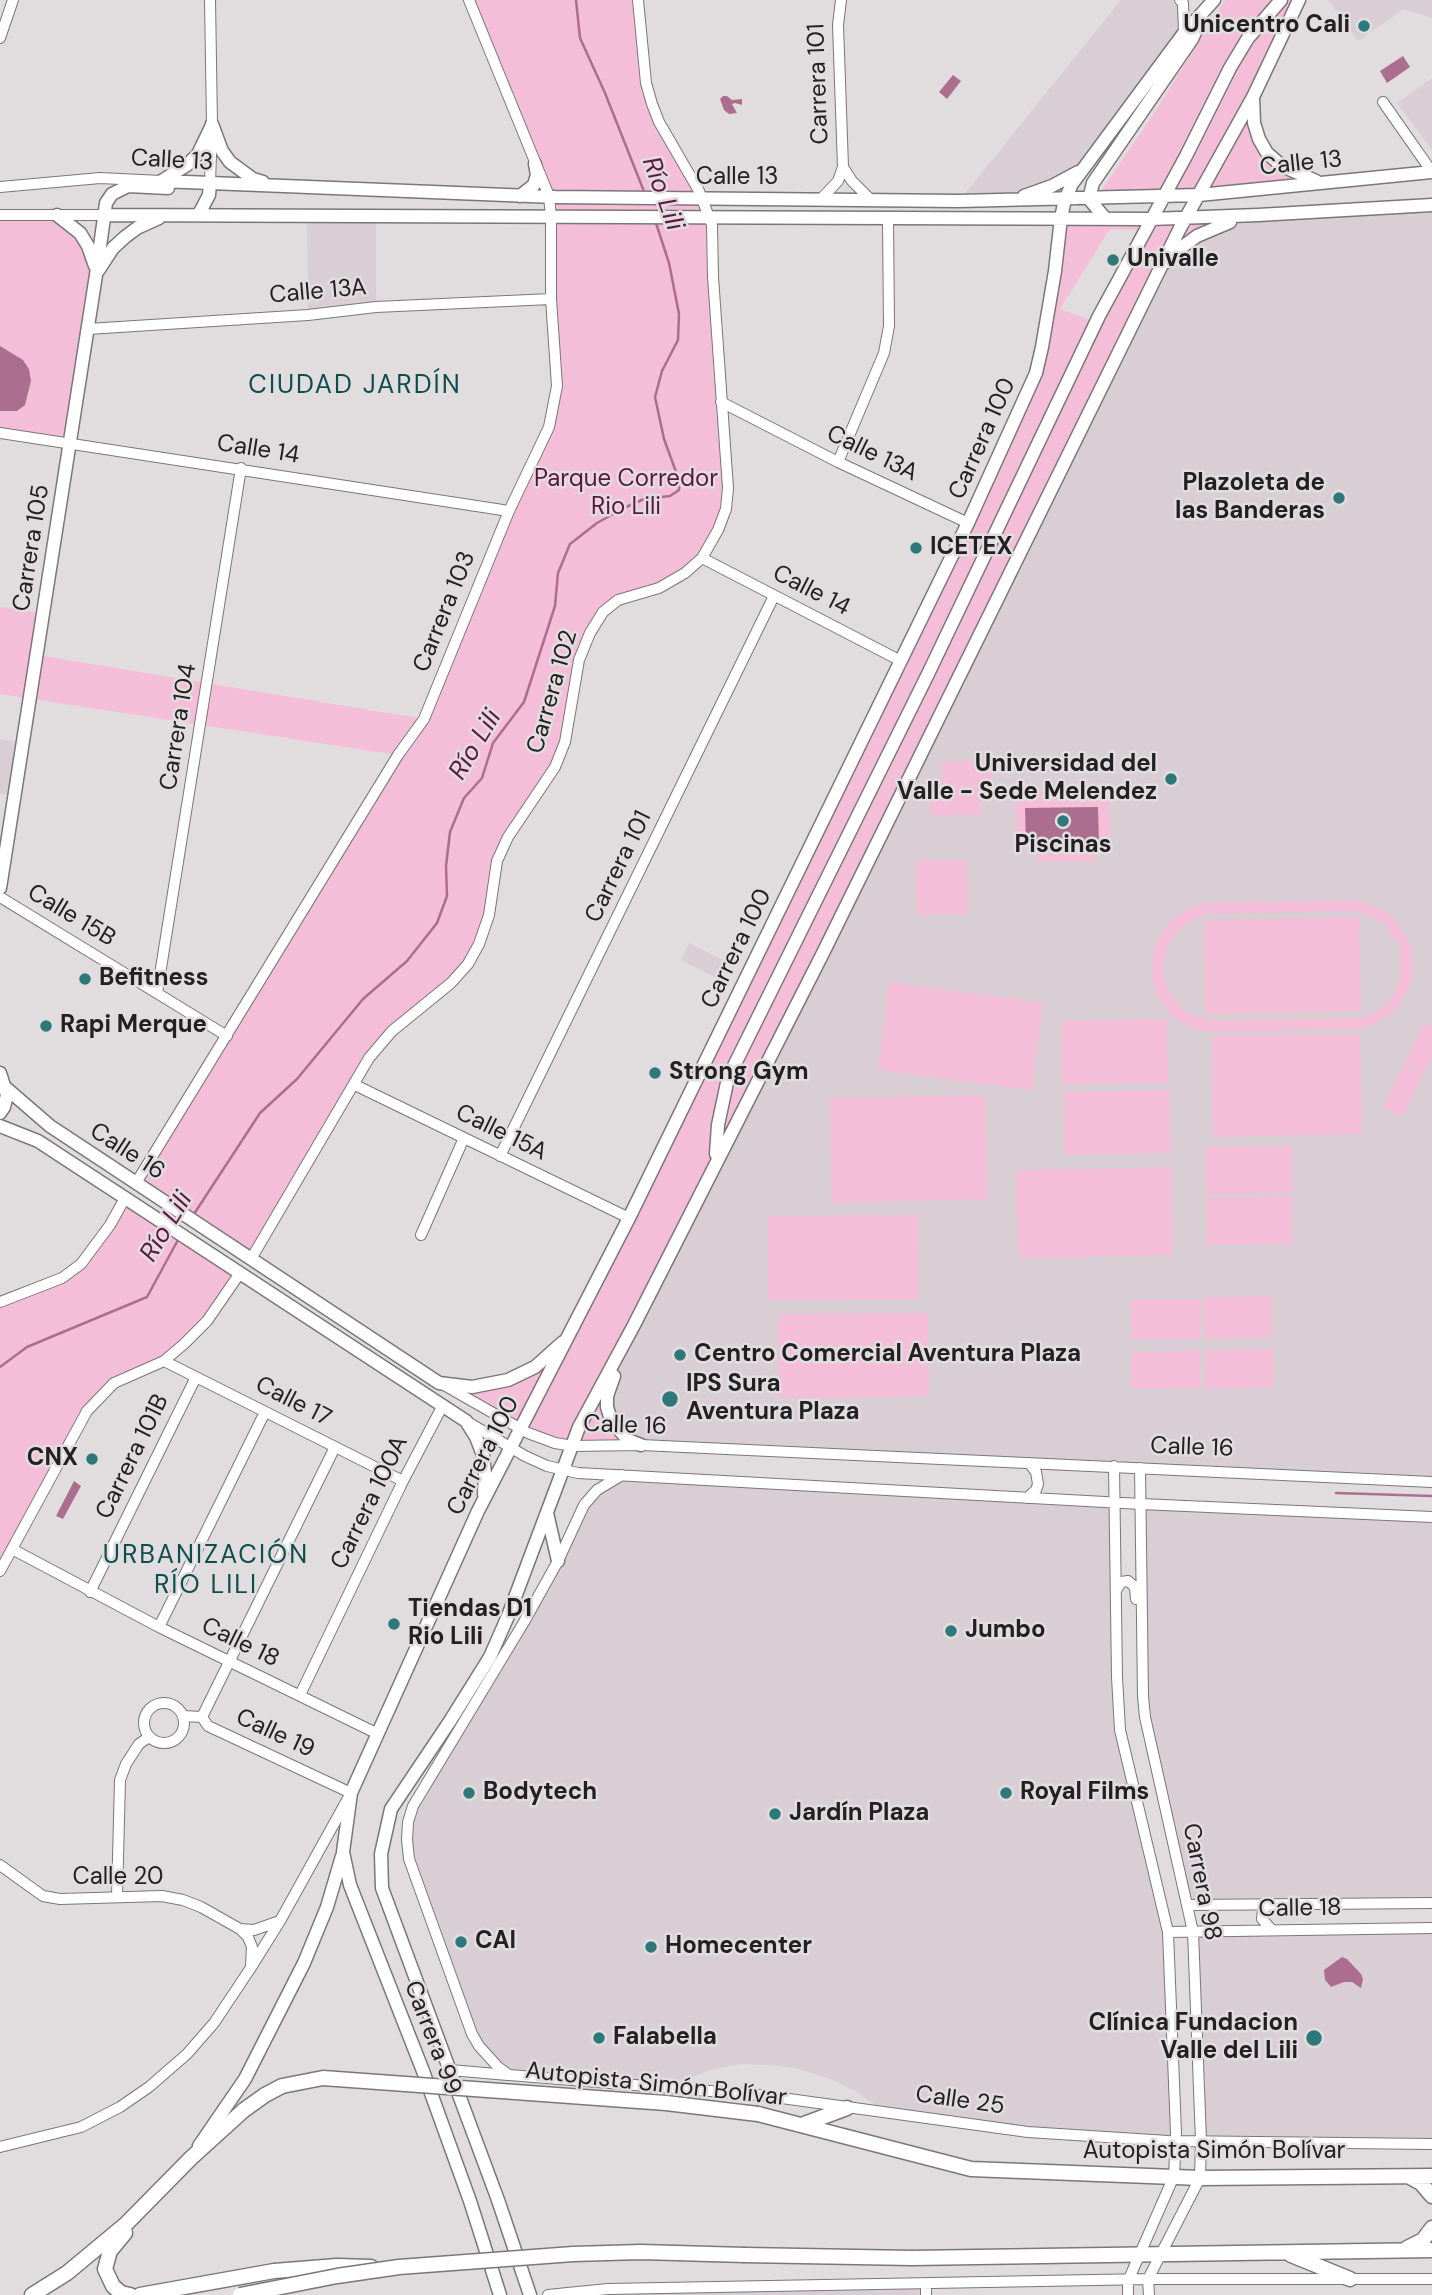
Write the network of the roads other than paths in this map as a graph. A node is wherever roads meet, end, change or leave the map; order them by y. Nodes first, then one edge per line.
1 (13, 0) edge
2 (210, 0) edge
3 (469, 0) edge
4 (638, 0) edge
5 (841, 0) edge
6 (1180, 0) edge
7 (1214, 0) edge
8 (1281, 0) edge
9 (1299, 0) edge
10 (1204, 12) junction
11 (1184, 33) junction
12 (0, 38) edge
13 (1253, 97) junction
14 (1383, 102) dead end
15 (212, 124) junction
16 (535, 164) junction
17 (843, 167) junction
18 (1080, 171) junction
19 (1432, 172) edge
20 (161, 181) junction
21 (180, 182) junction
22 (210, 183) junction
23 (1323, 183) junction
24 (273, 186) junction
25 (0, 187) edge
26 (1199, 195) junction
27 (520, 196) junction
28 (549, 197) junction
29 (1163, 197) junction
30 (1089, 198) junction
31 (703, 199) junction
32 (821, 199) junction
33 (1065, 199) junction
34 (872, 200) junction
35 (1003, 200) junction
36 (1432, 205) edge
37 (199, 214) junction
38 (0, 215) edge
39 (57, 215) junction
40 (103, 215) junction
41 (1258, 215) junction
42 (166, 216) junction
43 (551, 217) junction
44 (710, 217) junction
45 (1061, 218) junction
46 (1105, 218) junction
47 (1186, 218) junction
48 (888, 219) junction
49 (1151, 219) junction
50 (96, 275) junction
51 (1150, 289) junction
52 (551, 299) junction
53 (88, 329) junction
54 (721, 402) junction
55 (0, 433) edge
56 (70, 444) junction
57 (838, 462) junction
58 (241, 468) junction
59 (509, 511) junction
60 (968, 523) junction
61 (702, 558) junction
62 (774, 596) junction
63 (901, 661) junction
64 (0, 888) edge
65 (0, 897) edge
66 (157, 992) junction
67 (227, 1036) junction
68 (2, 1080) edge
69 (355, 1085) junction
70 (0, 1113) edge
71 (0, 1126) edge
72 (464, 1138) junction
73 (500, 1156) junction
74 (715, 1161) junction
75 (136, 1183) junction
76 (125, 1198) junction
77 (629, 1218) junction
78 (421, 1235) dead end
79 (251, 1259) junction
80 (240, 1273) junction
81 (0, 1302) edge
82 (634, 1325) junction
83 (571, 1334) junction
84 (164, 1361) junction
85 (196, 1377) junction
86 (439, 1382) junction
87 (443, 1405) junction
88 (265, 1412) junction
89 (466, 1421) junction
90 (521, 1430) junction
91 (573, 1446) junction
92 (642, 1446) junction
93 (335, 1447) junction
94 (511, 1449) junction
95 (1029, 1464) junction
96 (1114, 1466) junction
97 (1140, 1468) junction
98 (563, 1470) junction
99 (622, 1475) junction
100 (403, 1481) junction
101 (1432, 1482) edge
102 (1027, 1498) junction
103 (1114, 1503) junction
104 (1140, 1504) junction
105 (478, 1511) junction
106 (547, 1513) junction
107 (1432, 1517) edge
108 (12, 1549) junction
109 (558, 1561) junction
110 (0, 1572) edge
111 (90, 1592) junction
112 (1116, 1592) junction
113 (1142, 1618) junction
114 (159, 1627) junction
115 (230, 1661) junction
116 (300, 1695) junction
117 (183, 1716) junction
118 (202, 1717) junction
119 (456, 1724) junction
120 (376, 1734) junction
121 (149, 1737) junction
122 (351, 1793) junction
123 (343, 1852) junction
124 (0, 1865) edge
125 (117, 1897) junction
126 (1432, 1903) edge
127 (1270, 1904) junction
128 (1188, 1905) junction
129 (281, 1921) junction
130 (1432, 1928) edge
131 (240, 1929) junction
132 (1272, 1930) junction
133 (1168, 1932) junction
134 (1193, 1932) junction
135 (250, 1969) junction
136 (450, 2070) junction
137 (509, 2075) junction
138 (847, 2108) junction
139 (804, 2124) junction
140 (1176, 2141) junction
141 (1201, 2141) junction
142 (1432, 2144) edge
143 (0, 2147) edge
144 (191, 2158) junction
145 (1174, 2176) junction
146 (1402, 2176) junction
147 (1432, 2176) edge
148 (1200, 2178) junction
149 (167, 2184) junction
150 (1432, 2196) edge
151 (1432, 2228) edge
152 (1402, 2249) junction
153 (1432, 2250) edge
154 (1161, 2253) junction
155 (1286, 2253) junction
156 (1142, 2254) junction
157 (399, 2267) junction
158 (1350, 2279) junction
159 (1432, 2279) edge
160 (1148, 2280) junction
161 (1128, 2281) junction
162 (608, 2289) junction
163 (926, 2290) edge
164 (32, 2295) edge
165 (130, 2295) edge
166 (140, 2295) edge
167 (240, 2295) edge
168 (500, 2295) edge
169 (530, 2295) edge
170 (548, 2295) edge
171 (592, 2295) edge
172 (1128, 2295) edge
173 (1149, 2295) edge

1 - 12 street
2 - 15 street
3 - 16 street, Carrera 103
4 - 31 street, Carrera 102
5 - 17 street, Carrera 101
6 - 11 street
7 - 10 main road, Carrera 100
8 - 29 main road
9 - 13 main road
10 - 11 main road, Carrera 100
10 - 30 main road
11 - 18 main road, Carrera 100
13 - 23 main road
13 - 26 main road
14 - 19 street
15 - 20 main road
15 - 22 street
15 - 24 main road
16 - 27 main road
16 - 28 street, Carrera 103
17 - 32 street, Carrera 101
17 - 34 street, Carrera 101
18 - 33 main road, Carrera 100
18 - 35 main road
19 - 23 main road, Calle 13
20 - 21 main road, Calle 13
20 - 25 street, Calle 13
21 - 22 main road, Calle 13
21 - 40 main road
22 - 24 main road, Calle 13
22 - 37 main road
23 - 26 main road, Calle 13
24 - 27 main road, Calle 13
26 - 29 main road, Calle 13
26 - 47 main road
27 - 28 main road, Calle 13
28 - 31 main road, Calle 13
28 - 43 street, Carrera 103
29 - 30 main road, Calle 13
29 - 49 main road
30 - 33 main road, Calle 13
30 - 46 main road
31 - 32 main road, Calle 13
31 - 44 street, Carrera 102
32 - 34 main road, Calle 13
33 - 35 main road, Calle 13
33 - 45 main road, Carrera 100
34 - 35 main road, Calle 13
36 - 41 main road, Calle 13
37 - 42 main road, Calle 13
37 - 43 main road, Calle 13
38 - 39 street, Calle 13
39 - 40 street, Calle 13
39 - 50 main road
40 - 42 main road, Calle 13
40 - 50 main road, Carrera 105
41 - 47 main road, Calle 13
41 - 51 main road
42 - 50 main road
43 - 44 main road, Calle 13
43 - 52 street, Carrera 103
44 - 48 main road, Calle 13
44 - 54 street, Carrera 102
45 - 46 main road, Calle 13
45 - 48 main road, Calle 13
45 - 60 main road, Carrera 100
46 - 49 main road, Calle 13
47 - 49 main road, Calle 13
47 - 51 main road
48 - 57 street
49 - 74 main road
50 - 53 main road, Carrera 105
51 - 74 main road
52 - 53 street, Calle 13A
52 - 59 street, Carrera 103
53 - 56 main road, Carrera 105
54 - 57 street, Calle 13A
54 - 61 street, Carrera 102
55 - 56 street, Calle 14
56 - 58 street, Calle 14
56 - 64 main road, Carrera 105
57 - 60 street, Calle 13A
58 - 59 street, Calle 14
58 - 66 street, Carrera 104
59 - 67 street, Carrera 103
60 - 63 main road, Carrera 100
61 - 62 street, Calle 14
61 - 69 street, Carrera 102
62 - 63 street, Calle 14
62 - 73 street, Carrera 101
63 - 77 main road, Carrera 100
65 - 66 street, Calle 15B
66 - 67 street, Calle 15B
67 - 75 street, Carrera 103
68 - 70 main road
68 - 75 main road, Calle 16
69 - 72 street, Calle 15A
69 - 79 street, Carrera 102
71 - 76 main road, Calle 16
72 - 73 street, Calle 15A
72 - 78 street
73 - 77 street, Calle 15A
74 - 82 main road
75 - 79 main road, Calle 16
76 - 80 main road, Calle 16
76 - 81 street
77 - 83 main road, Carrera 100
79 - 86 main road, Calle 16
80 - 84 street
80 - 87 main road, Calle 16
82 - 91 main road
82 - 92 main road
83 - 86 main road
83 - 90 main road, Carrera 100
84 - 85 street, Calle 17
84 - 108 street
85 - 88 street, Calle 17
85 - 111 street, Carrera 101B
86 - 90 street, Calle 16
87 - 89 main road, Calle 16
87 - 100 street, Carrera 100A
88 - 93 street, Calle 17
88 - 114 street
89 - 94 street, Calle 16
89 - 105 main road
90 - 91 street, Calle 16
90 - 94 main road, Carrera 100
91 - 92 street, Calle 16
91 - 98 main road
92 - 95 street, Calle 16
93 - 100 street, Calle 17
93 - 115 street
94 - 98 street, Calle 16
94 - 105 main road, Carrera 100
95 - 96 street, Calle 16
95 - 102 street
96 - 97 street, Calle 16
96 - 103 street, Carrera 98
97 - 101 street, Calle 16
97 - 104 street, Carrera 98
98 - 99 street, Calle 16
98 - 106 main road
99 - 102 street, Calle 16
99 - 109 street
100 - 116 street, Carrera 100A
102 - 103 street, Calle 16
103 - 104 street, Calle 16
103 - 112 street, Carrera 98
104 - 107 street, Calle 16
104 - 113 street, Carrera 98
105 - 120 main road, Carrera 100
106 - 109 main road
106 - 119 main road
108 - 110 street
108 - 111 street, Calle 18
109 - 119 street
111 - 114 street, Calle 18
112 - 113 street
112 - 133 street, Carrera 98
113 - 128 street, Carrera 98
114 - 115 street, Calle 18
115 - 116 street, Calle 18
115 - 118 street
116 - 120 street, Calle 18
117 - 118 street, Calle 19
117 - 121 street
117 - 121 street
118 - 122 street, Calle 19
119 - 136 main road, Carrera 99
119 - 137 street
120 - 122 main road, Carrera 100
121 - 125 street
122 - 123 main road, Carrera 99
122 - 129 street, Carrera 100
123 - 144 main road
123 - 168 main road, Carrera 99
124 - 125 street, Calle 20
125 - 131 street, Calle 20
126 - 127 street, Calle 18
127 - 128 street, Calle 18
127 - 132 street
128 - 134 street, Carrera 98
129 - 131 street
129 - 135 street, Carrera 100
130 - 132 street, Calle 18
131 - 135 street
132 - 134 street, Calle 18
133 - 134 street, Calle 18
133 - 140 street, Carrera 98
134 - 141 street, Carrera 98
135 - 143 street, Carrera 100
136 - 137 street, Calle 25
136 - 169 main road, Carrera 99
137 - 138 street, Calle 25
138 - 139 highway
138 - 140 street, Calle 25
139 - 144 highway, Autopista Simón Bolívar, bridge
139 - 145 highway, Autopista Simón Bolívar
140 - 141 street, Calle 25
140 - 145 street, Carrera 98
141 - 142 street, Calle 25
141 - 148 street, Carrera 98
144 - 149 highway, Autopista Simón Bolívar
145 - 148 highway, Autopista Simón Bolívar
145 - 156 street, Carrera 98
146 - 147 highway, Autopista Simón Bolívar
146 - 148 highway, Autopista Simón Bolívar
146 - 150 highway
148 - 154 street, Carrera 98
149 - 164 highway, Autopista Simón Bolívar
149 - 165 highway
151 - 152 highway
152 - 153 highway
152 - 155 highway
154 - 155 highway
154 - 156 highway
154 - 160 street, Carrera 98
155 - 158 highway
156 - 157 highway, bridge
156 - 161 street, Carrera 98
157 - 166 highway, bridge
157 - 167 highway, bridge
158 - 159 street
158 - 160 street
160 - 161 street
160 - 173 street, Carrera 98
161 - 163 street
161 - 172 street, Carrera 98
162 - 163 street
162 - 170 street
162 - 171 street

